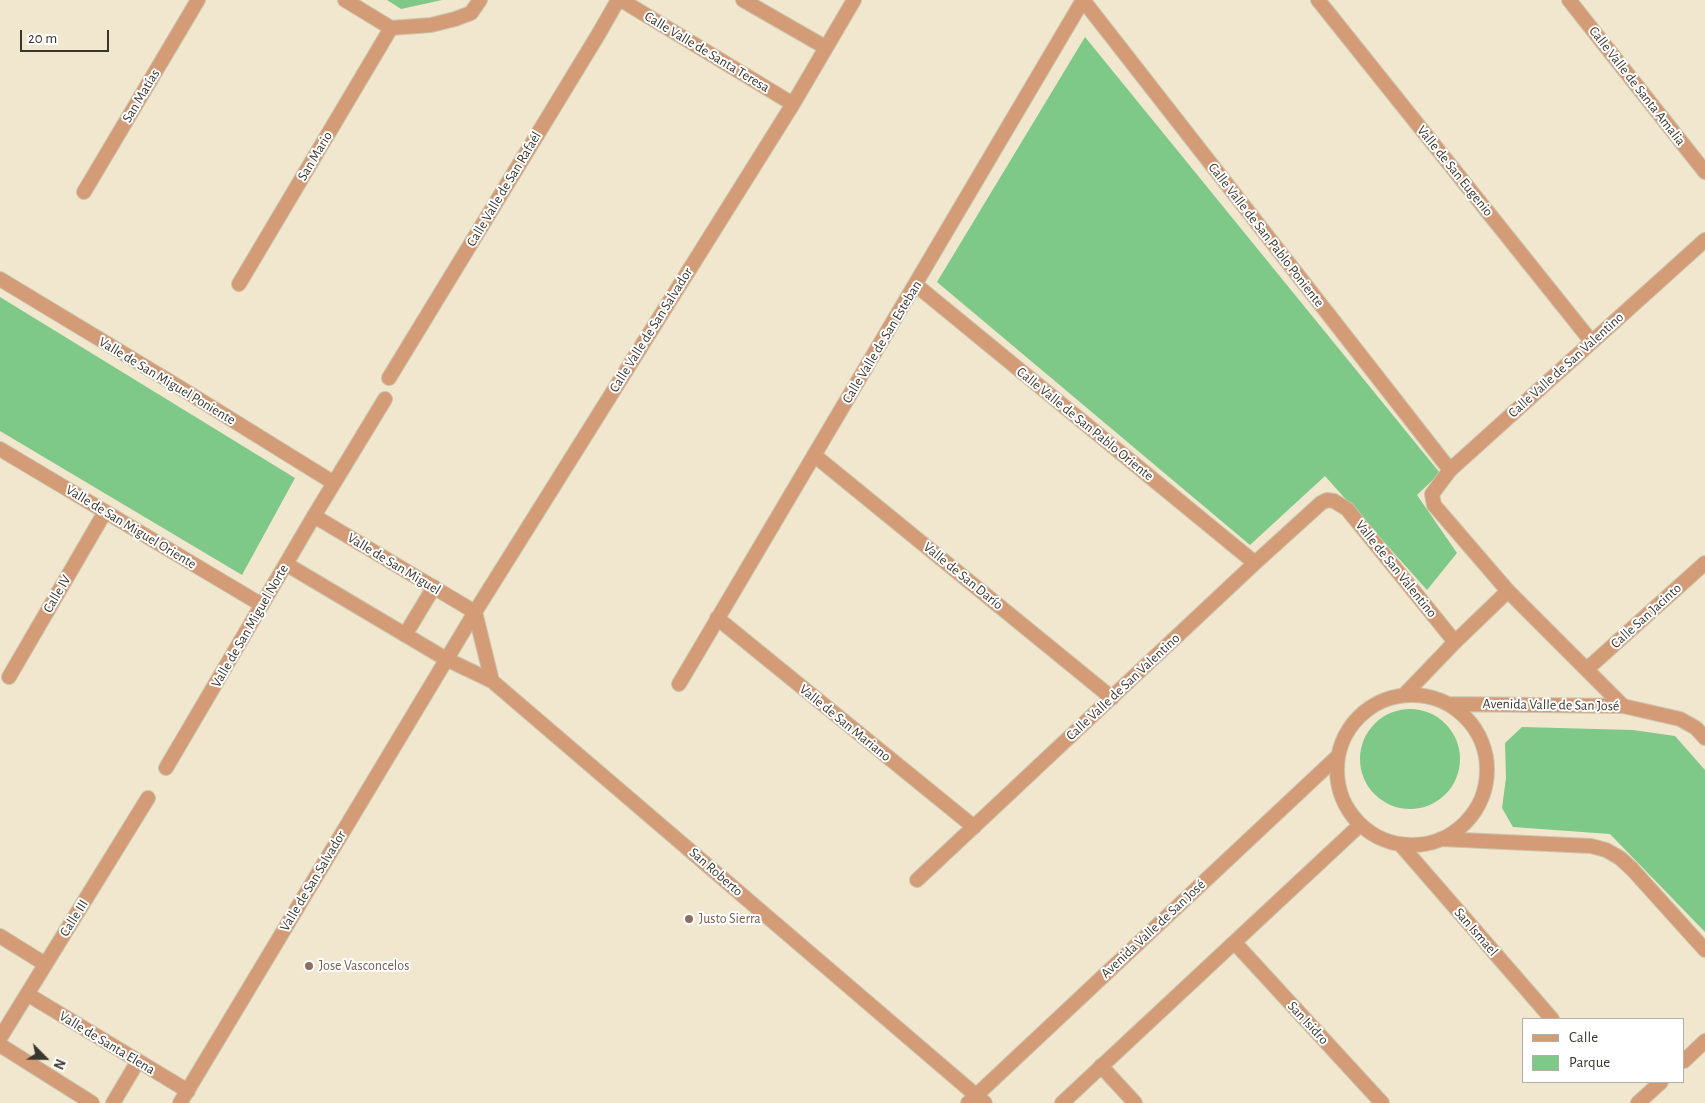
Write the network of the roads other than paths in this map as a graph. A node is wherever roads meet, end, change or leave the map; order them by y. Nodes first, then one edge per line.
1 (198, 0) edge
2 (345, 0) edge
3 (480, 0) edge
4 (620, 0) edge
5 (743, 0) edge
6 (854, 0) edge
7 (1083, 0) edge
8 (1318, 0) edge
9 (1569, 0) edge
10 (391, 28) junction
11 (826, 47) junction
12 (793, 104) junction
13 (1705, 172) edge
14 (84, 192) dead end
15 (1705, 240) edge
16 (0, 279) edge
17 (239, 284) dead end
18 (916, 285) junction
19 (1592, 342) junction
20 (389, 378) dead end
21 (385, 399) dead end
22 (0, 448) edge
23 (814, 455) junction
24 (1450, 470) junction
25 (334, 483) junction
26 (1334, 501) joint
27 (106, 512) junction
28 (314, 516) junction
29 (1255, 563) junction
30 (286, 564) junction
31 (1705, 564) edge
32 (434, 587) junction
33 (1508, 591) junction
34 (262, 605) junction
35 (475, 612) junction
36 (717, 618) junction
37 (405, 635) junction
38 (1455, 642) junction
39 (446, 659) junction
40 (1587, 669) junction
41 (9, 677) dead end
42 (492, 681) junction
43 (679, 684) dead end
44 (1406, 693) junction
45 (1112, 698) junction
46 (1449, 704) junction
47 (1623, 706) junction
48 (1705, 738) edge
49 (1338, 756) junction
50 (166, 768) dead end
51 (148, 798) dead end
52 (1360, 825) junction
53 (974, 827) junction
54 (1441, 839) junction
55 (1400, 844) junction
56 (917, 880) dead end
57 (0, 936) edge
58 (1235, 943) junction
59 (1705, 950) edge
60 (45, 964) junction
61 (27, 994) junction
62 (1551, 1018) edge
63 (0, 1038) edge
64 (1705, 1041) edge
65 (0, 1045) edge
66 (1685, 1060) edge
67 (138, 1061) junction
68 (1102, 1066) junction
69 (1660, 1083) edge
70 (184, 1097) edge
71 (976, 1101) edge
72 (92, 1103) edge
73 (113, 1103) edge
74 (1062, 1103) edge
75 (1135, 1103) edge
76 (1382, 1103) edge
77 (1638, 1103) edge

1 - 14 street, San Matías
2 - 10 street
3 - 10 street
4 - 12 street, Calle Valle de Santa Teresa
4 - 20 street, Calle Valle de San Rafaél
5 - 11 street
6 - 11 street, Calle Valle de San Salvador
7 - 18 street, Calle Valle de San Esteban
7 - 24 street, Calle Valle de San Pablo Poniente
8 - 19 street, Valle de San Eugenio
9 - 13 street, Calle Valle de Santa Amalia
10 - 17 street, San Mario
11 - 12 street, Calle Valle de San Salvador
12 - 35 street, Calle Valle de San Salvador
15 - 19 street, Calle Valle de San Valentino
16 - 25 street, Valle de San Miguel Poniente
18 - 23 street, Calle Valle de San Esteban
18 - 29 street, Calle Valle de San Pablo Oriente
19 - 24 street, Calle Valle de San Valentino
21 - 25 street
22 - 27 street, Valle de San Miguel Oriente
23 - 36 street, Calle Valle de San Esteban
23 - 45 street, Valle de San Darío
24 - 33 street, Calle Valle de San Valentino
25 - 28 street, Valle de San Miguel Norte
26 - 29 street, Calle Valle de San Valentino
26 - 38 street, Valle de San Valentino
27 - 34 street, Valle de San Miguel Oriente
27 - 41 street, Calle IV
28 - 30 street, Valle de San Miguel Norte
28 - 32 street, Valle de San Miguel
29 - 45 street, Calle Valle de San Valentino
30 - 34 street, Valle de San Miguel Norte
30 - 37 street
31 - 40 street, Calle San Jacinto
32 - 35 street, Valle de San Miguel
32 - 37 street
33 - 38 street
33 - 40 street
34 - 50 street, Valle de San Miguel Norte
35 - 39 street, Calle Valle de San Salvador
35 - 42 street
36 - 43 street, Calle Valle de San Esteban
36 - 53 street, Valle de San Mariano
37 - 39 street
38 - 44 street
39 - 42 street, San Roberto
39 - 70 street, Valle de San Salvador
40 - 47 street
42 - 71 street, San Roberto
44 - 46 street
44 - 49 street
45 - 53 street, Calle Valle de San Valentino
46 - 47 street, Avenida Valle de San José
46 - 54 street
47 - 48 street, Avenida Valle de San José
49 - 52 street
49 - 71 street, Avenida Valle de San José
51 - 60 street, Calle III
52 - 55 street
52 - 58 street
53 - 56 street, Calle Valle de San Valentino
54 - 55 street
54 - 59 street
55 - 62 street, San Ismael
57 - 60 street
58 - 68 street
58 - 76 street, San Isidro
60 - 61 street, Calle III
61 - 63 street, Calle III
61 - 67 street, Valle de Santa Elena
64 - 66 street
65 - 72 street
67 - 70 street, Valle de Santa Elena
67 - 73 street
68 - 74 street
68 - 75 street
69 - 77 street

